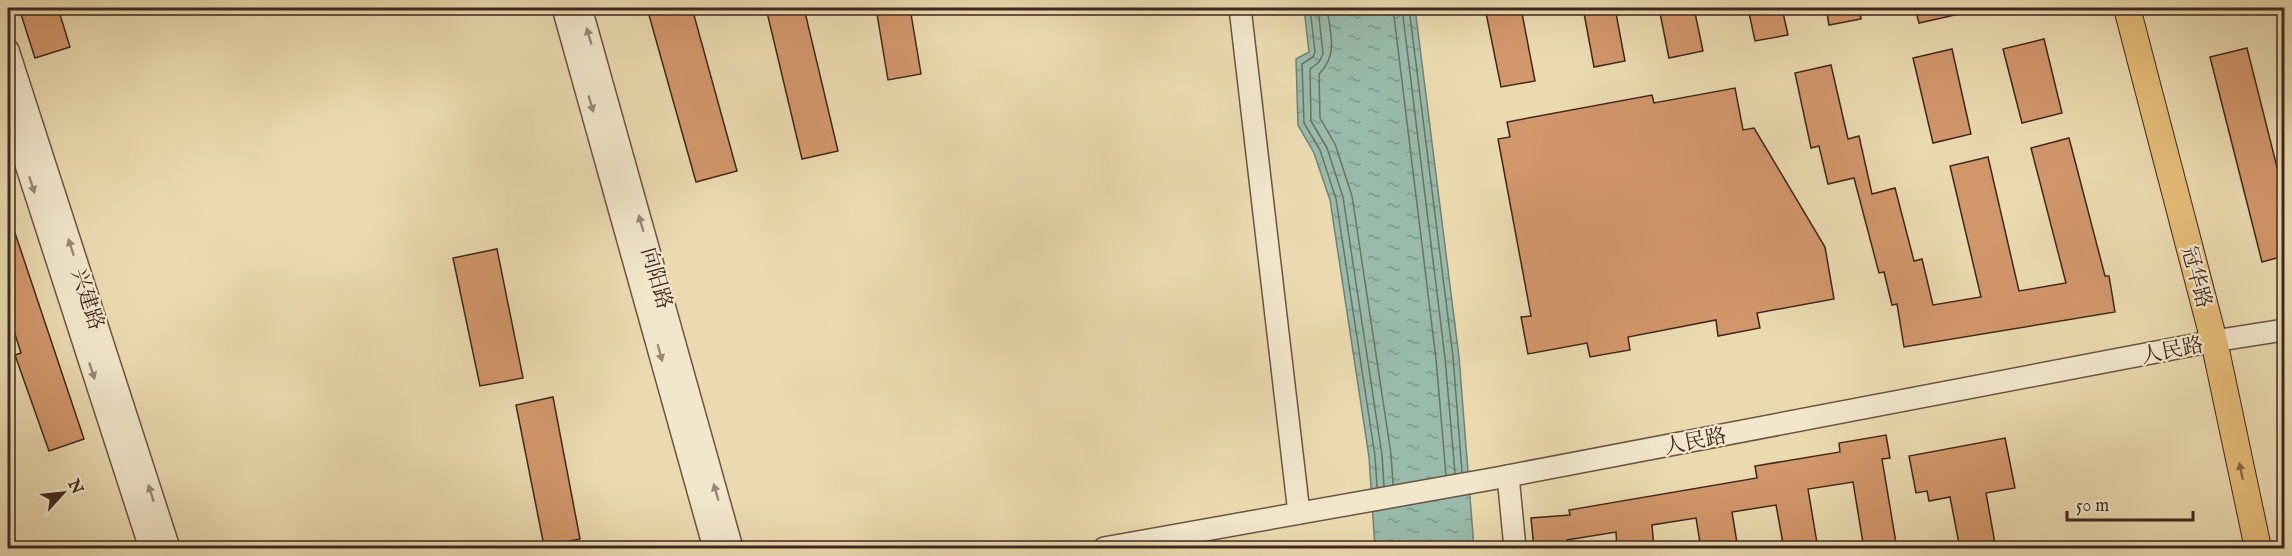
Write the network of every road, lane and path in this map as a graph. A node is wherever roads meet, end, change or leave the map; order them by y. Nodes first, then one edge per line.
1 (563, 8) edge
2 (581, 8) edge
3 (1240, 8) edge
4 (2110, 8) edge
5 (2127, 8) edge
6 (8, 50) edge
7 (8, 110) edge
8 (2284, 330) edge
9 (2205, 343) junction
10 (1508, 476) junction
11 (1299, 513) junction
12 (150, 549) edge
13 (169, 549) edge
14 (714, 549) edge
15 (732, 549) edge
16 (1104, 549) edge
17 (1515, 549) edge
18 (2240, 549) edge
19 (2258, 549) edge

1 -> 14 street, 向阳路
15 -> 2 street, 向阳路
3 - 11 street
4 - 9 main road, 冠华路
5 - 9 main road, 冠华路
13 -> 6 street, 兴建路
7 -> 12 street, 兴建路
8 - 9 street, 人民路
9 - 10 street, 人民路
9 - 18 main road, 冠华路
19 -> 9 main road, 冠华路
10 - 11 street, 人民路
10 - 17 street
11 - 16 street, 人民路

